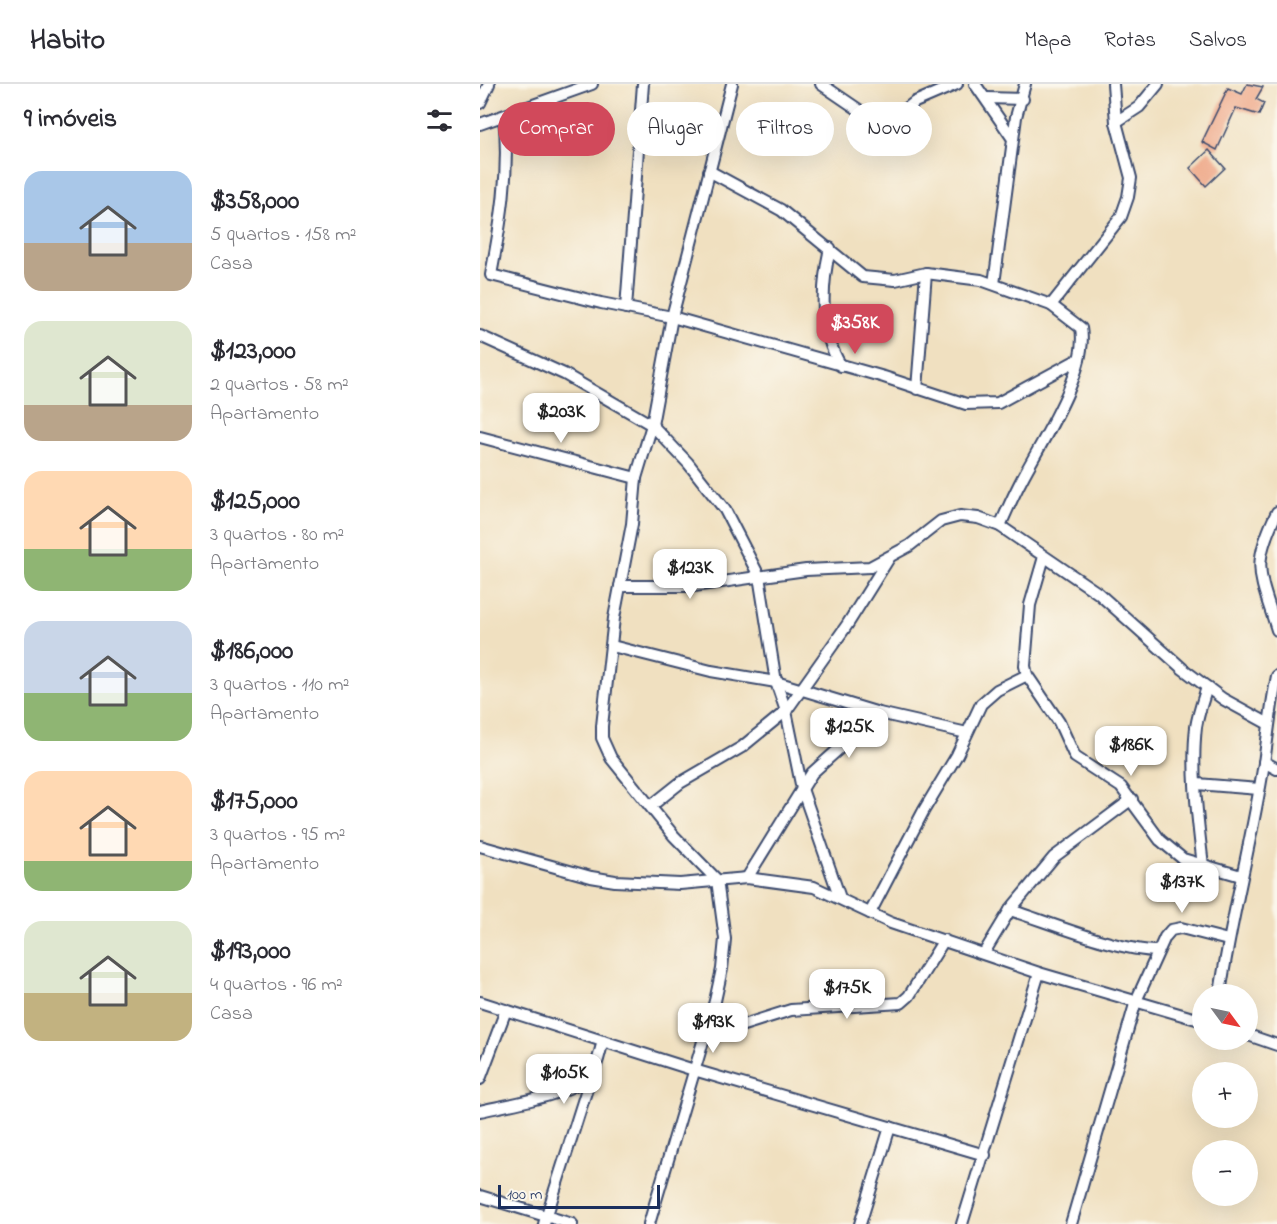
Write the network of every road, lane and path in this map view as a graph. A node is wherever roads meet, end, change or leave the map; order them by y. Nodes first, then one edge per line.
1 (489, 84) edge
2 (592, 84) edge
3 (643, 84) edge
4 (732, 84) edge
5 (821, 84) edge
6 (957, 84) edge
7 (975, 84) edge
8 (1025, 84) edge
9 (1113, 84) edge
10 (1158, 84) edge
11 (987, 98) junction
12 (1023, 99) junction
13 (544, 102) edge
14 (480, 103) edge
15 (498, 119) edge
16 (1116, 122) junction
17 (480, 124) edge
18 (1013, 139) junction
19 (508, 156) edge
20 (709, 171) junction
21 (830, 248) junction
22 (926, 273) junction
23 (485, 274) edge
24 (994, 284) junction
25 (1051, 305) junction
26 (626, 308) junction
27 (672, 317) junction
28 (480, 336) edge
29 (1079, 359) junction
30 (841, 366) junction
31 (917, 389) junction
32 (652, 424) junction
33 (480, 437) edge
34 (636, 478) junction
35 (1277, 512) edge
36 (1000, 526) junction
37 (1044, 557) junction
38 (889, 558) junction
39 (759, 576) junction
40 (620, 586) junction
41 (1277, 630) edge
42 (612, 646) junction
43 (1027, 675) junction
44 (1277, 676) edge
45 (776, 682) junction
46 (1207, 687) junction
47 (801, 691) junction
48 (786, 711) junction
49 (879, 713) junction
50 (1268, 723) junction
51 (967, 733) junction
52 (1264, 762) junction
53 (1277, 769) edge
54 (1197, 784) junction
55 (801, 789) junction
56 (1259, 789) junction
57 (1132, 799) junction
58 (651, 806) junction
59 (480, 846) edge
60 (1203, 866) junction
61 (1241, 876) junction
62 (747, 878) junction
63 (717, 880) junction
64 (840, 898) junction
65 (1010, 910) junction
66 (870, 912) junction
67 (944, 940) junction
68 (1228, 940) junction
69 (1158, 951) junction
70 (984, 953) junction
71 (1039, 973) junction
72 (1221, 984) edge
73 (1136, 1001) junction
74 (480, 1002) edge
75 (506, 1010) junction
76 (1192, 1018) edge
77 (702, 1038) junction
78 (1258, 1038) edge
79 (603, 1041) junction
80 (1277, 1045) edge
81 (694, 1070) junction
82 (592, 1073) junction
83 (480, 1079) edge
84 (480, 1111) edge
85 (890, 1127) junction
86 (984, 1155) junction
87 (480, 1196) edge
88 (545, 1220) edge
89 (572, 1224) edge
90 (649, 1224) edge
91 (860, 1224) edge
92 (962, 1224) edge
93 (1071, 1224) edge

1 - 14 street
2 - 13 street
3 - 26 street
4 - 20 street
5 - 6 street
7 - 11 street
8 - 12 street
9 - 16 street
10 - 16 street
11 - 12 street
11 - 18 street
12 - 18 street
15 - 17 street
16 - 25 street
18 - 24 street
19 - 23 street
20 - 21 street
20 - 27 street
21 - 22 street
21 - 30 street
22 - 24 street
22 - 31 street
23 - 26 street
24 - 25 street
25 - 29 street
26 - 27 street
27 - 30 street
27 - 32 street
28 - 32 street
29 - 31 street
29 - 36 street
30 - 31 street
32 - 34 street
32 - 39 street
33 - 34 street
34 - 40 street
35 - 41 street
36 - 37 street
36 - 38 street
37 - 43 street
37 - 46 street
38 - 39 street
38 - 47 street
39 - 40 street
39 - 45 street
40 - 42 street
42 - 45 street
42 - 58 street
43 - 51 street
43 - 57 street
44 - 50 street
45 - 47 street
45 - 48 street
46 - 50 street
46 - 54 street
47 - 48 street
47 - 49 street
48 - 55 street
48 - 58 street
49 - 51 street
49 - 55 street
50 - 52 street
51 - 66 street
52 - 53 street
52 - 56 street
54 - 56 street
54 - 60 street
55 - 62 street
55 - 64 street
56 - 61 street
57 - 60 street
57 - 65 street
58 - 63 street
59 - 63 street
60 - 61 street
61 - 68 street
62 - 63 street
62 - 64 street
63 - 77 street
64 - 66 street
65 - 69 street
65 - 70 street
66 - 67 street
67 - 70 street
67 - 77 street
68 - 69 street
68 - 72 street
69 - 73 street
70 - 71 street
71 - 73 street
71 - 86 street
73 - 76 street
73 - 93 street
74 - 75 street
75 - 79 street
75 - 83 street
77 - 81 street
78 - 80 street
79 - 81 street
79 - 82 street
81 - 85 street
81 - 90 street
82 - 84 street
82 - 88 street
85 - 86 street
85 - 91 street
86 - 92 street
87 - 88 street
88 - 89 street

